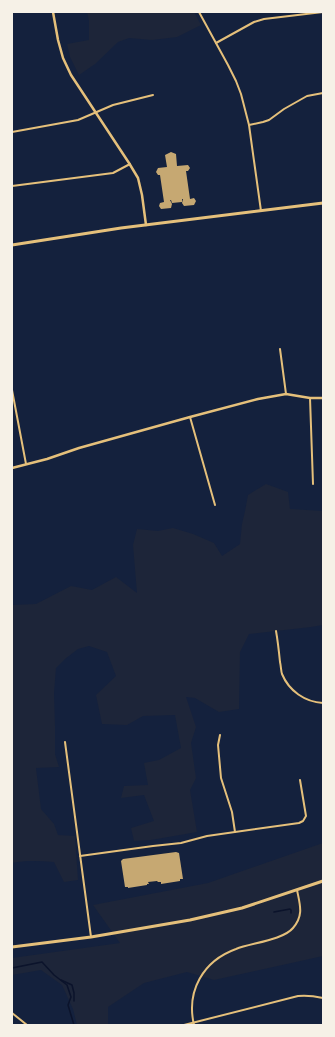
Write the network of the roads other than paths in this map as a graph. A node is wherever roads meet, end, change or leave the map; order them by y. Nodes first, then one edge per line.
1 (54, 12) edge
2 (199, 12) edge
3 (323, 12) edge
4 (216, 43) junction
5 (323, 93) edge
6 (153, 95) dead end
7 (96, 112) junction
8 (249, 125) junction
9 (12, 132) edge
10 (130, 164) junction
11 (12, 186) edge
12 (323, 203) edge
13 (262, 211) junction
14 (146, 226) junction
15 (12, 245) edge
16 (280, 349) dead end
17 (12, 390) edge
18 (286, 394) junction
19 (310, 398) junction
20 (323, 398) edge
21 (190, 416) junction
22 (26, 464) junction
23 (12, 468) edge
24 (313, 484) dead end
25 (215, 505) dead end
26 (276, 631) dead end
27 (323, 702) edge
28 (220, 735) dead end
29 (65, 742) dead end
30 (300, 780) dead end
31 (235, 832) junction
32 (80, 856) junction
33 (323, 881) edge
34 (297, 890) junction
35 (91, 937) junction
36 (12, 947) edge
37 (323, 998) edge
38 (12, 1013) edge
39 (194, 1024) edge
40 (27, 1025) edge
41 (184, 1025) edge

1 - 7 street
2 - 4 street
3 - 4 street
4 - 8 street
5 - 8 street
6 - 7 street
7 - 9 street
7 - 10 street
8 - 13 street
10 - 11 street
10 - 14 street
12 - 13 main road
13 - 14 main road
14 - 15 main road
16 - 18 street
17 - 22 street
18 - 19 street
18 - 21 street
19 - 20 street
19 - 24 street
21 - 22 street
21 - 25 street
22 - 23 street
26 - 27 street
28 - 31 street
29 - 32 street
30 - 31 street
31 - 32 street
32 - 35 street
33 - 34 main road
34 - 35 main road
34 - 39 street
35 - 36 main road
37 - 39 street
38 - 40 street
39 - 41 street

